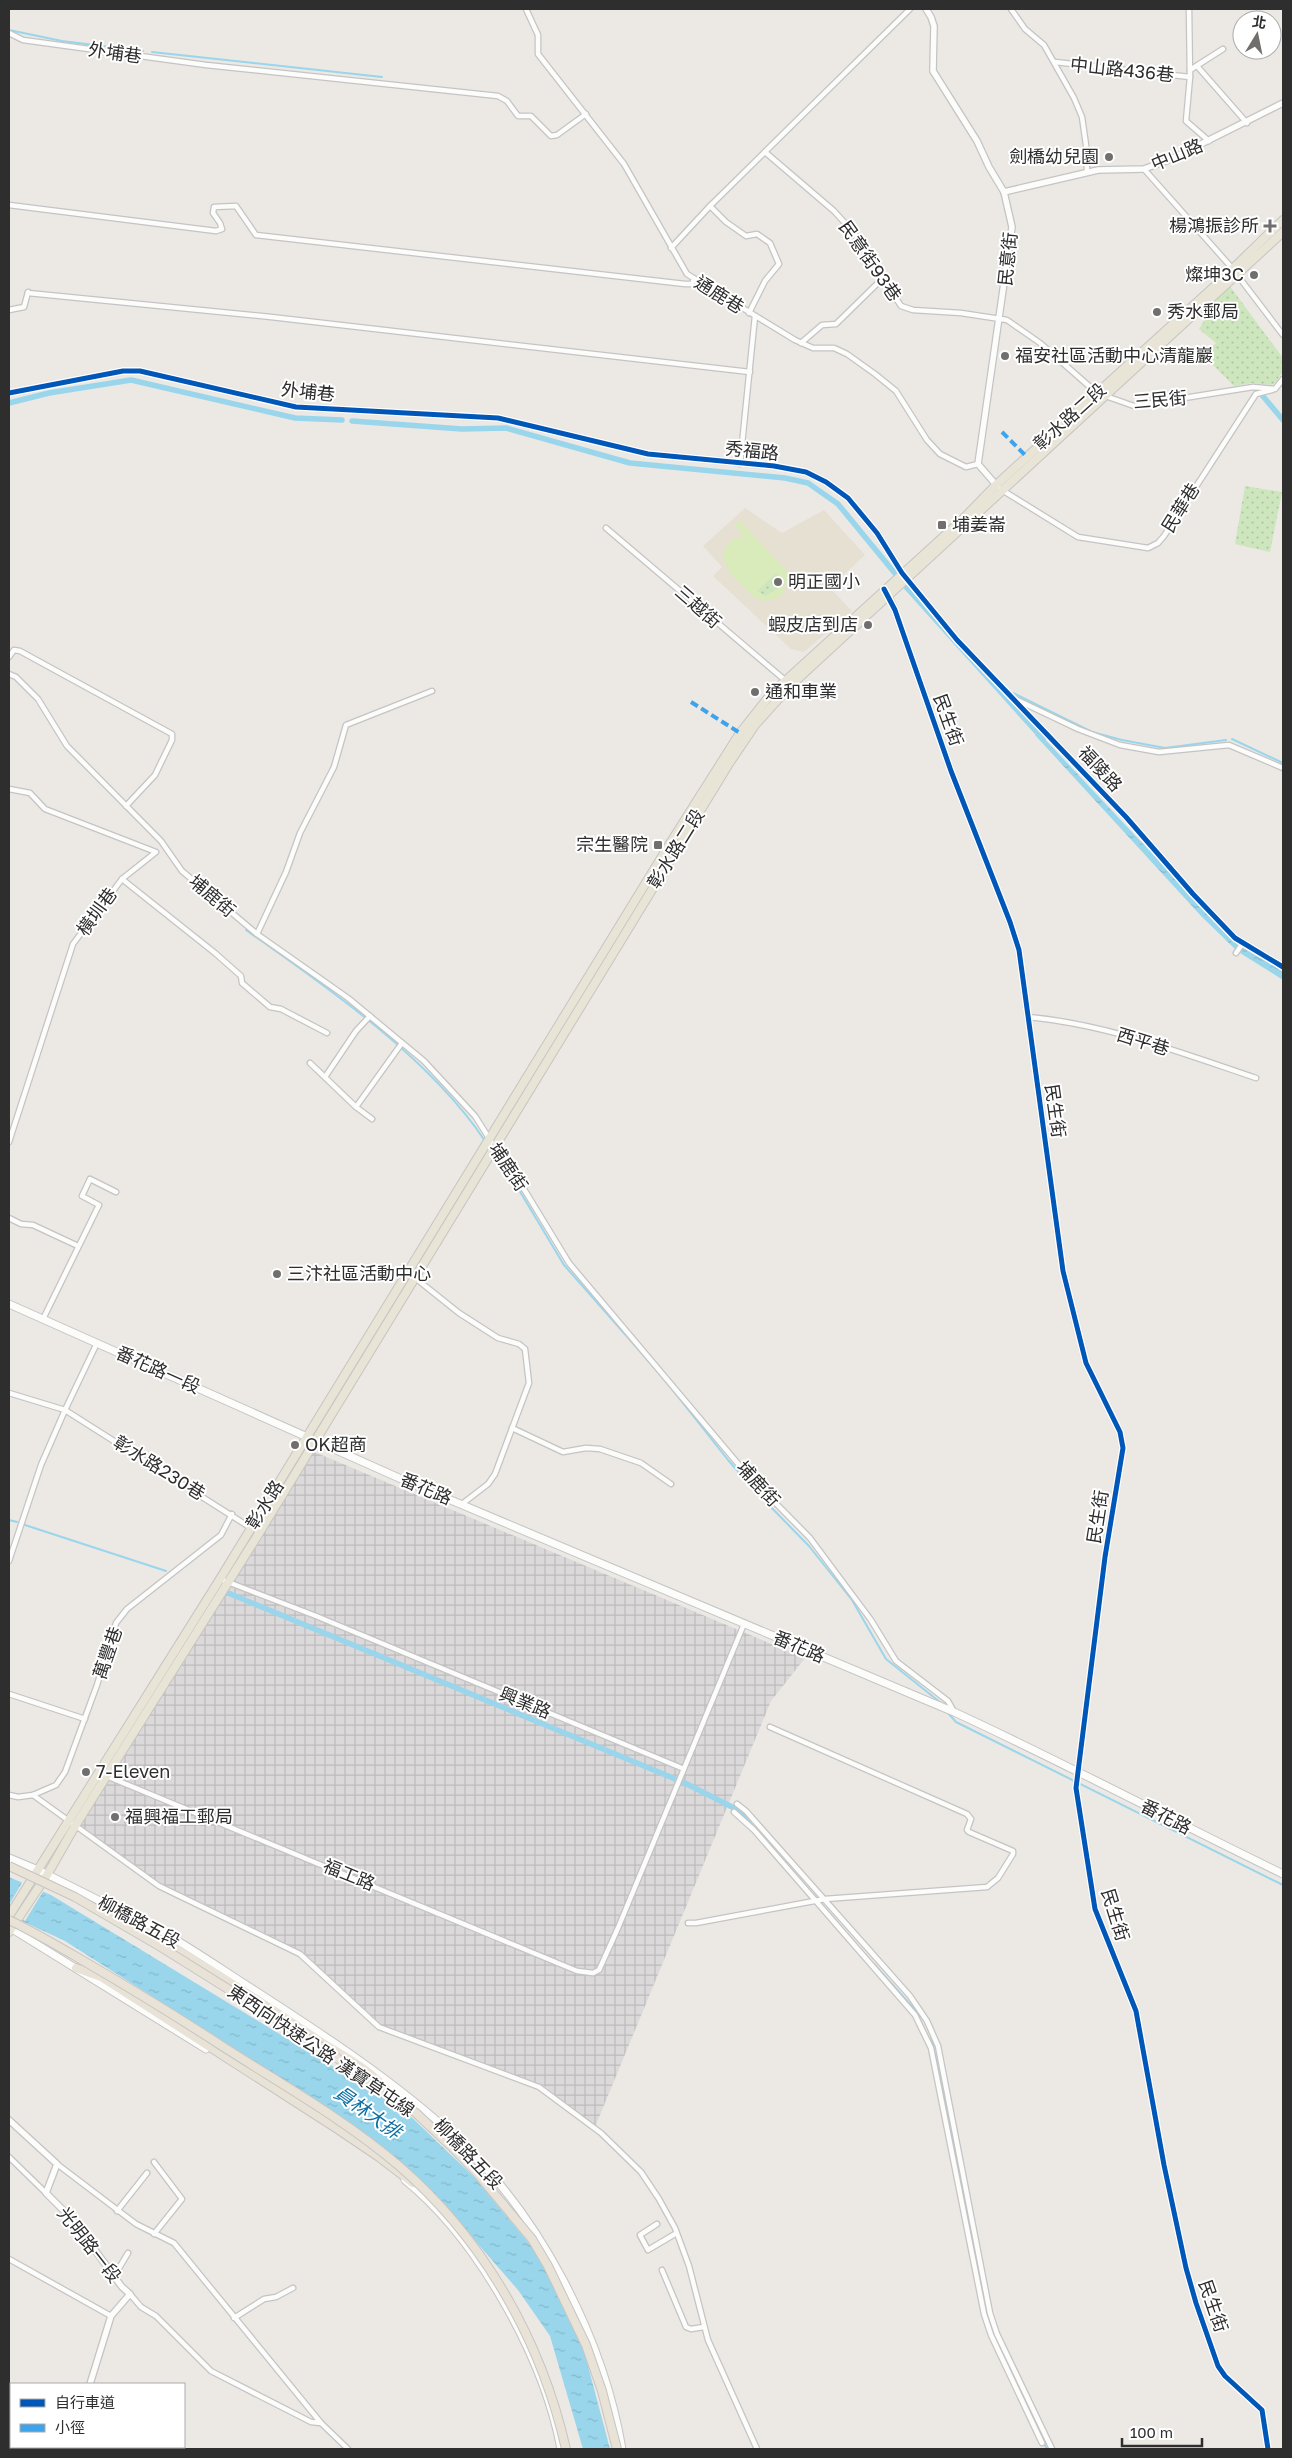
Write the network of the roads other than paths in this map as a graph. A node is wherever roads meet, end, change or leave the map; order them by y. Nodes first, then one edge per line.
1 (526, 9) edge
2 (910, 9) edge
3 (926, 9) edge
4 (1011, 9) edge
5 (1189, 9) edge
6 (9, 33) edge
7 (1222, 49) dead end
8 (1055, 62) junction
9 (1197, 66) junction
10 (1190, 70) junction
11 (1190, 77) junction
12 (1283, 103) edge
13 (586, 114) junction
14 (1247, 123) junction
15 (1209, 141) junction
16 (765, 152) junction
17 (1144, 169) junction
18 (1087, 172) junction
19 (1004, 192) junction
20 (9, 205) edge
21 (710, 206) junction
22 (1283, 220) edge
23 (1283, 232) edge
24 (671, 248) junction
25 (1233, 270) junction
26 (883, 278) junction
27 (694, 279) junction
28 (9, 310) edge
29 (749, 313) junction
30 (755, 316) junction
31 (999, 319) junction
32 (1283, 335) edge
33 (801, 343) junction
34 (750, 372) junction
35 (1283, 379) edge
36 (1274, 390) junction
37 (9, 393) edge
38 (1100, 395) junction
39 (606, 444) joint
40 (740, 464) junction
41 (978, 464) junction
42 (999, 488) junction
43 (606, 528) dead end
44 (904, 576) junction
45 (884, 589) junction
46 (889, 596) junction
47 (833, 642) junction
48 (9, 657) edge
49 (9, 674) edge
50 (784, 680) junction
51 (790, 686) junction
52 (432, 691) dead end
53 (1012, 698) junction
54 (1283, 768) edge
55 (9, 789) edge
56 (126, 806) junction
57 (672, 847) junction
58 (122, 879) junction
59 (257, 934) junction
60 (1243, 943) junction
61 (1236, 953) dead end
62 (1283, 967) edge
63 (370, 1016) junction
64 (1028, 1017) junction
65 (327, 1033) dead end
66 (402, 1043) junction
67 (310, 1063) dead end
68 (325, 1077) junction
69 (1256, 1078) dead end
70 (356, 1107) junction
71 (372, 1119) dead end
72 (489, 1139) junction
73 (9, 1142) edge
74 (494, 1146) junction
75 (116, 1192) dead end
76 (9, 1218) edge
77 (78, 1246) junction
78 (414, 1277) junction
79 (9, 1304) edge
80 (43, 1319) junction
81 (97, 1342) junction
82 (9, 1393) edge
83 (66, 1410) junction
84 (512, 1428) junction
85 (306, 1438) junction
86 (315, 1441) junction
87 (672, 1484) dead end
88 (462, 1504) junction
89 (232, 1514) junction
90 (250, 1528) junction
91 (9, 1561) edge
92 (220, 1579) junction
93 (228, 1583) junction
94 (744, 1624) junction
95 (9, 1694) edge
96 (954, 1712) junction
97 (85, 1718) junction
98 (770, 1727) dead end
99 (684, 1769) junction
100 (1078, 1773) junction
101 (103, 1774) junction
102 (9, 1795) edge
103 (33, 1795) junction
104 (737, 1804) dead end
105 (734, 1812) dead end
106 (72, 1823) junction
107 (9, 1858) edge
108 (9, 1866) edge
109 (38, 1870) junction
110 (47, 1874) junction
111 (1283, 1874) edge
112 (824, 1899) junction
113 (816, 1901) junction
114 (106, 1904) junction
115 (11, 1918) edge
116 (688, 1923) dead end
117 (10, 1929) edge
118 (76, 1968) junction
119 (391, 2096) junction
120 (9, 2120) edge
121 (9, 2158) edge
122 (154, 2162) dead end
123 (57, 2164) junction
124 (147, 2173) dead end
125 (46, 2193) junction
126 (433, 2197) junction
127 (117, 2211) junction
128 (657, 2224) dead end
129 (154, 2234) junction
130 (675, 2234) junction
131 (128, 2253) dead end
132 (9, 2259) edge
133 (662, 2270) dead end
134 (115, 2275) junction
135 (293, 2288) dead end
136 (130, 2294) junction
137 (111, 2316) junction
138 (234, 2318) junction
139 (704, 2326) junction
140 (90, 2383) edge
141 (321, 2423) junction
142 (1042, 2443) dead end
143 (348, 2449) edge
144 (561, 2449) edge
145 (566, 2449) edge
146 (617, 2449) edge
147 (622, 2449) edge
148 (757, 2449) edge
149 (1052, 2449) edge
150 (1268, 2449) edge

1 - 13 street, 通鹿巷
2 - 16 street
3 - 19 street, 民意街
4 - 8 street
5 - 10 street, 中山路436巷
6 - 13 street, 外埔巷
7 - 9 street
8 - 11 street, 中山路436巷
8 - 18 street
9 - 10 street
9 - 14 street
10 - 11 street, 中山路436巷
11 - 15 street, 中山路436巷
12 - 14 street, 中山路
13 - 24 street, 通鹿巷
14 - 15 street, 中山路
15 - 17 street, 中山路
16 - 21 street
16 - 26 street, 民意街93巷
17 - 18 street, 中山路
17 - 25 street
18 - 19 street, 中山路
19 - 31 street, 民意街
20 - 27 street
21 - 24 street
21 - 29 street
22 - 25 main road, 彰水路二段
23 - 25 main road, 彰水路二段
24 - 27 street, 通鹿巷
25 - 32 street
25 - 38 main road, 彰水路二段
26 - 31 street, 民意街93巷
26 - 33 street
27 - 29 street, 通鹿巷
28 - 34 street
29 - 30 street, 通鹿巷
30 - 33 street, 通鹿巷
30 - 34 street
31 - 38 street, 三民街
31 - 41 street, 民意街
33 - 41 street, 通鹿巷
34 - 40 street
35 - 36 street
36 - 38 street, 三民街
36 - 42 street, 民華巷
37 - 39 street, 外埔巷
38 - 42 main road, 彰水路二段
39 - 40 street, 秀福路
40 - 44 street, 秀福路
41 - 42 street
42 - 44 main road, 彰水路二段
43 - 50 street, 三越街
44 - 45 main road, 彰水路二段
44 - 46 main road, 彰水路二段
44 - 53 street, 福陵路
45 - 46 street, 民生街
45 - 47 main road, 彰水路二段
46 - 47 main road, 彰水路二段
46 - 64 street, 民生街
47 - 50 main road, 彰水路二段
47 - 51 main road, 彰水路二段
48 - 56 street
49 - 56 street, 埔鹿街
50 - 51 street, 三越街
50 - 57 main road, 彰水路二段
51 - 57 main road, 彰水路二段
52 - 59 street
53 - 54 street
53 - 60 street, 福陵路
55 - 58 street, 橫圳巷
56 - 59 street, 埔鹿街
57 - 72 main road, 彰水路二段
57 - 74 main road, 彰水路二段
58 - 65 street
58 - 73 street, 橫圳巷
59 - 63 street, 埔鹿街
60 - 61 street
60 - 62 street, 福陵路
63 - 66 street, 埔鹿街
63 - 68 street
64 - 69 street, 西平巷
64 - 100 street, 民生街
66 - 70 street
66 - 72 street, 埔鹿街
67 - 68 street
68 - 70 street
70 - 71 street
72 - 74 street, 埔鹿街
72 - 85 main road, 彰水路
74 - 78 main road, 彰水路
74 - 96 street, 埔鹿街
75 - 77 street
76 - 77 street
77 - 80 street
78 - 84 street
78 - 86 main road, 彰水路
79 - 80 main road, 番花路一段
80 - 81 main road, 番花路一段
81 - 83 street
81 - 85 main road, 番花路一段
82 - 83 street
83 - 89 street, 彰水路230巷
83 - 91 street
84 - 87 street
84 - 88 street
85 - 86 main road, 番花路
85 - 90 main road, 彰水路
86 - 88 main road, 番花路
86 - 93 main road, 彰水路
88 - 94 main road, 番花路
89 - 90 street, 彰水路230巷
89 - 97 street, 萬豐巷
90 - 92 main road, 彰水路
92 - 93 street, 興業路
92 - 101 main road, 彰水路
93 - 99 street, 興業路
93 - 101 main road, 彰水路
94 - 96 main road, 番花路
94 - 99 street
95 - 97 street
96 - 100 main road, 番花路
97 - 103 street, 萬豐巷
98 - 112 street
99 - 101 street, 福工路
100 - 111 main road, 番花路
100 - 150 street, 民生街
101 - 106 main road, 彰水路
102 - 103 street, 萬豐巷
103 - 106 street
104 - 112 street
105 - 113 street
106 - 109 main road, 彰水路
106 - 110 main road, 彰水路
106 - 130 street
107 - 109 main road, 柳橋路五段
108 - 119 highway, 東西向快速公路 漢寶草屯線, bridge
109 - 110 main road, 柳橋路五段
109 - 115 main road, 彰水路
110 - 114 main road, 柳橋路五段
110 - 115 main road, 彰水路
112 - 113 street
112 - 149 street
113 - 116 street
113 - 142 street
114 - 119 highway
114 - 147 main road, 柳橋路五段
115 - 117 main road
115 - 126 highway, bridge
117 - 118 main road
118 - 126 highway, bridge
118 - 144 main road
119 - 146 highway, 東西向快速公路 漢寶草屯線, bridge
120 - 123 street
121 - 125 street
122 - 129 street
123 - 125 street, 光明路一段
123 - 127 street
124 - 127 street
125 - 134 street, 光明路一段
126 - 145 highway, bridge
127 - 129 street
128 - 130 street
129 - 138 street
130 - 139 street
131 - 134 street
132 - 137 street
133 - 139 street
134 - 136 street, 光明路一段
135 - 138 street
136 - 137 street, 光明路一段
136 - 141 street
137 - 140 street, 光明路一段
138 - 141 street
139 - 148 street
141 - 143 street

